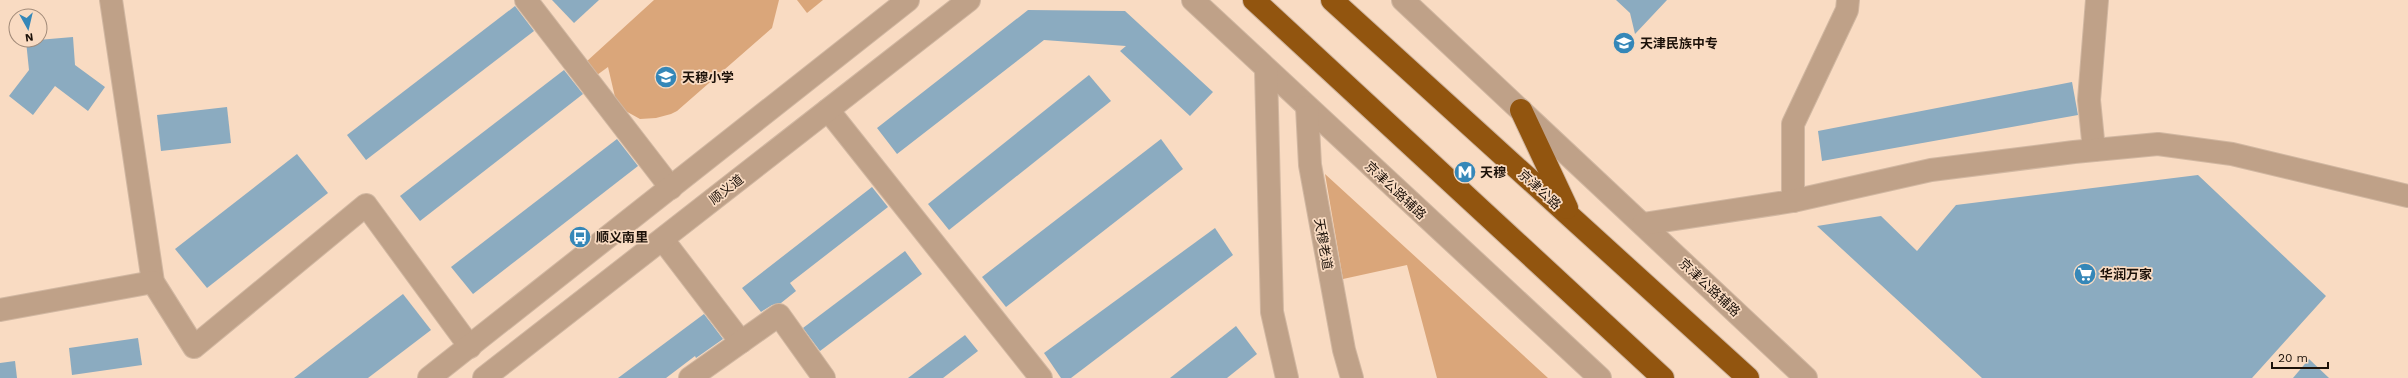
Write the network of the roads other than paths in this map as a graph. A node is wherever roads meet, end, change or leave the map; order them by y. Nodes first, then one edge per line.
1 (111, 0) edge
2 (526, 0) edge
3 (908, 0) edge
4 (969, 0) edge
5 (1193, 0) edge
6 (1254, 0) edge
7 (1332, 0) edge
8 (1403, 0) edge
9 (1848, 0) edge
10 (2097, 0) edge
11 (1266, 70) junction
12 (1307, 107) junction
13 (828, 110) junction
14 (1521, 110) junction
15 (2094, 150) junction
16 (675, 184) junction
17 (2406, 195) edge
18 (1793, 201) junction
19 (701, 208) junction
20 (1572, 218) junction
21 (1643, 224) junction
22 (663, 240) junction
23 (153, 282) junction
24 (0, 310) edge
25 (741, 342) junction
26 (470, 347) junction
27 (429, 378) edge
28 (484, 378) edge
29 (690, 378) edge
30 (824, 378) edge
31 (1040, 378) edge
32 (1287, 378) edge
33 (1352, 378) edge
34 (1600, 378) edge
35 (1663, 378) edge
36 (1748, 378) edge
37 (1806, 378) edge

1 - 23 street
2 - 16 street
3 - 16 street
4 - 13 street, 顺义道
5 - 11 street, 京津公路辅路
6 - 35 highway
7 - 20 highway, 京津公路
8 - 14 street, 京津公路辅路
9 - 18 street
10 - 15 street
11 - 12 street, 京津公路辅路
11 - 32 street
12 - 33 street, 天穆老道
12 - 34 street, 京津公路辅路
13 - 19 street, 顺义道
13 - 31 street
14 - 20 highway
14 - 21 street, 京津公路辅路
15 - 17 street
15 - 18 street
16 - 19 street
16 - 26 street
18 - 21 street
19 - 22 street, 顺义道
20 - 36 highway, 京津公路
21 - 37 street, 京津公路辅路
22 - 25 street
22 - 28 street, 顺义道
23 - 24 street
23 - 26 street
25 - 29 street
25 - 30 street
26 - 27 street

